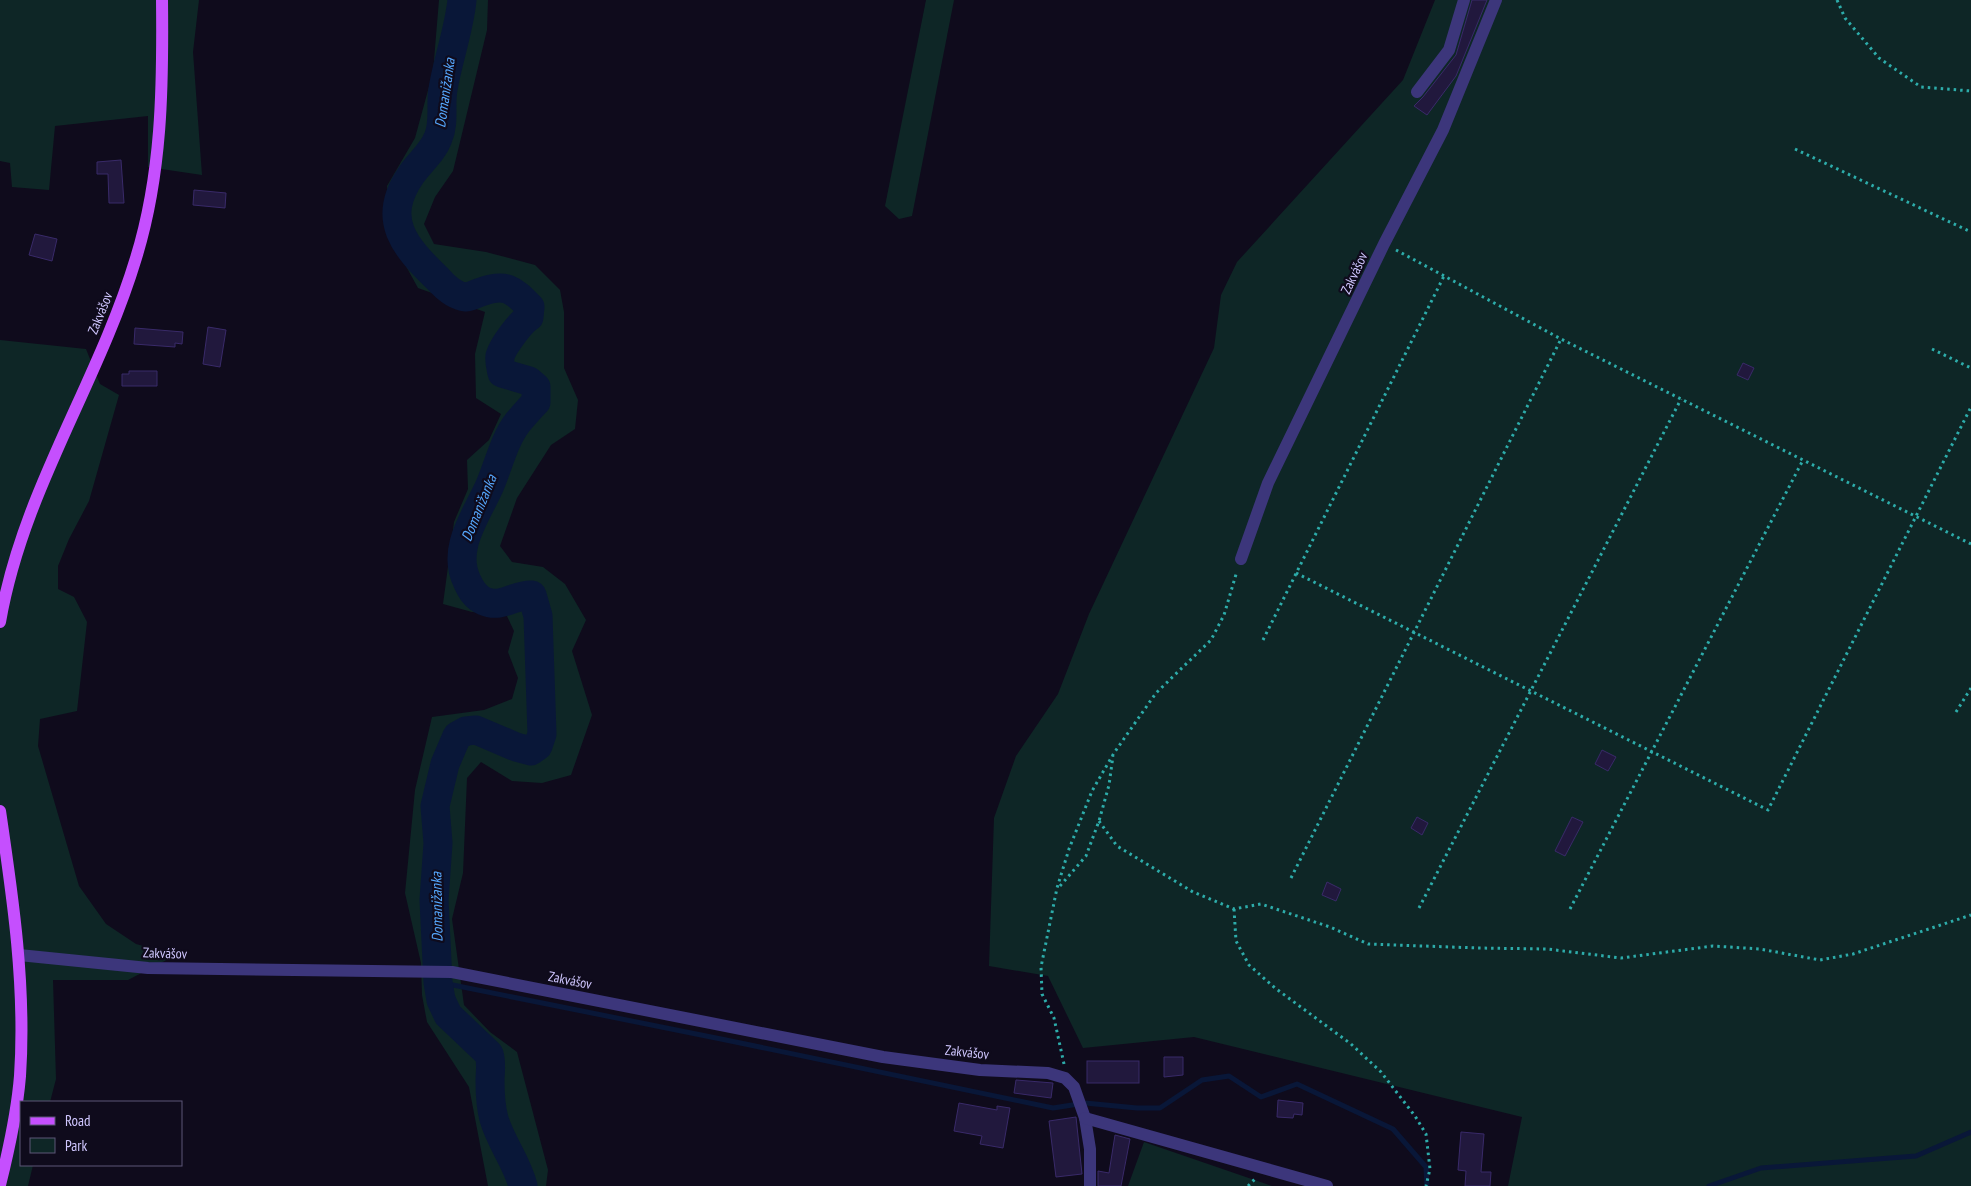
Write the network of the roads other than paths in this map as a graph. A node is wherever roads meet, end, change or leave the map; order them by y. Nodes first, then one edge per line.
1 (162, 0) edge
2 (1464, 0) edge
3 (1496, 0) edge
4 (1417, 92) dead end
5 (1241, 559) road end
6 (0, 622) edge
7 (0, 810) edge
8 (19, 955) junction
9 (1081, 1109) junction
10 (0, 1185) edge
11 (1090, 1186) edge
12 (1327, 1186) edge

1 - 6 main road, Zakvášov
2 - 4 street
3 - 5 street, Zakvášov
7 - 8 main road
8 - 9 street, Zakvášov
8 - 10 main road
9 - 11 street
9 - 12 street

